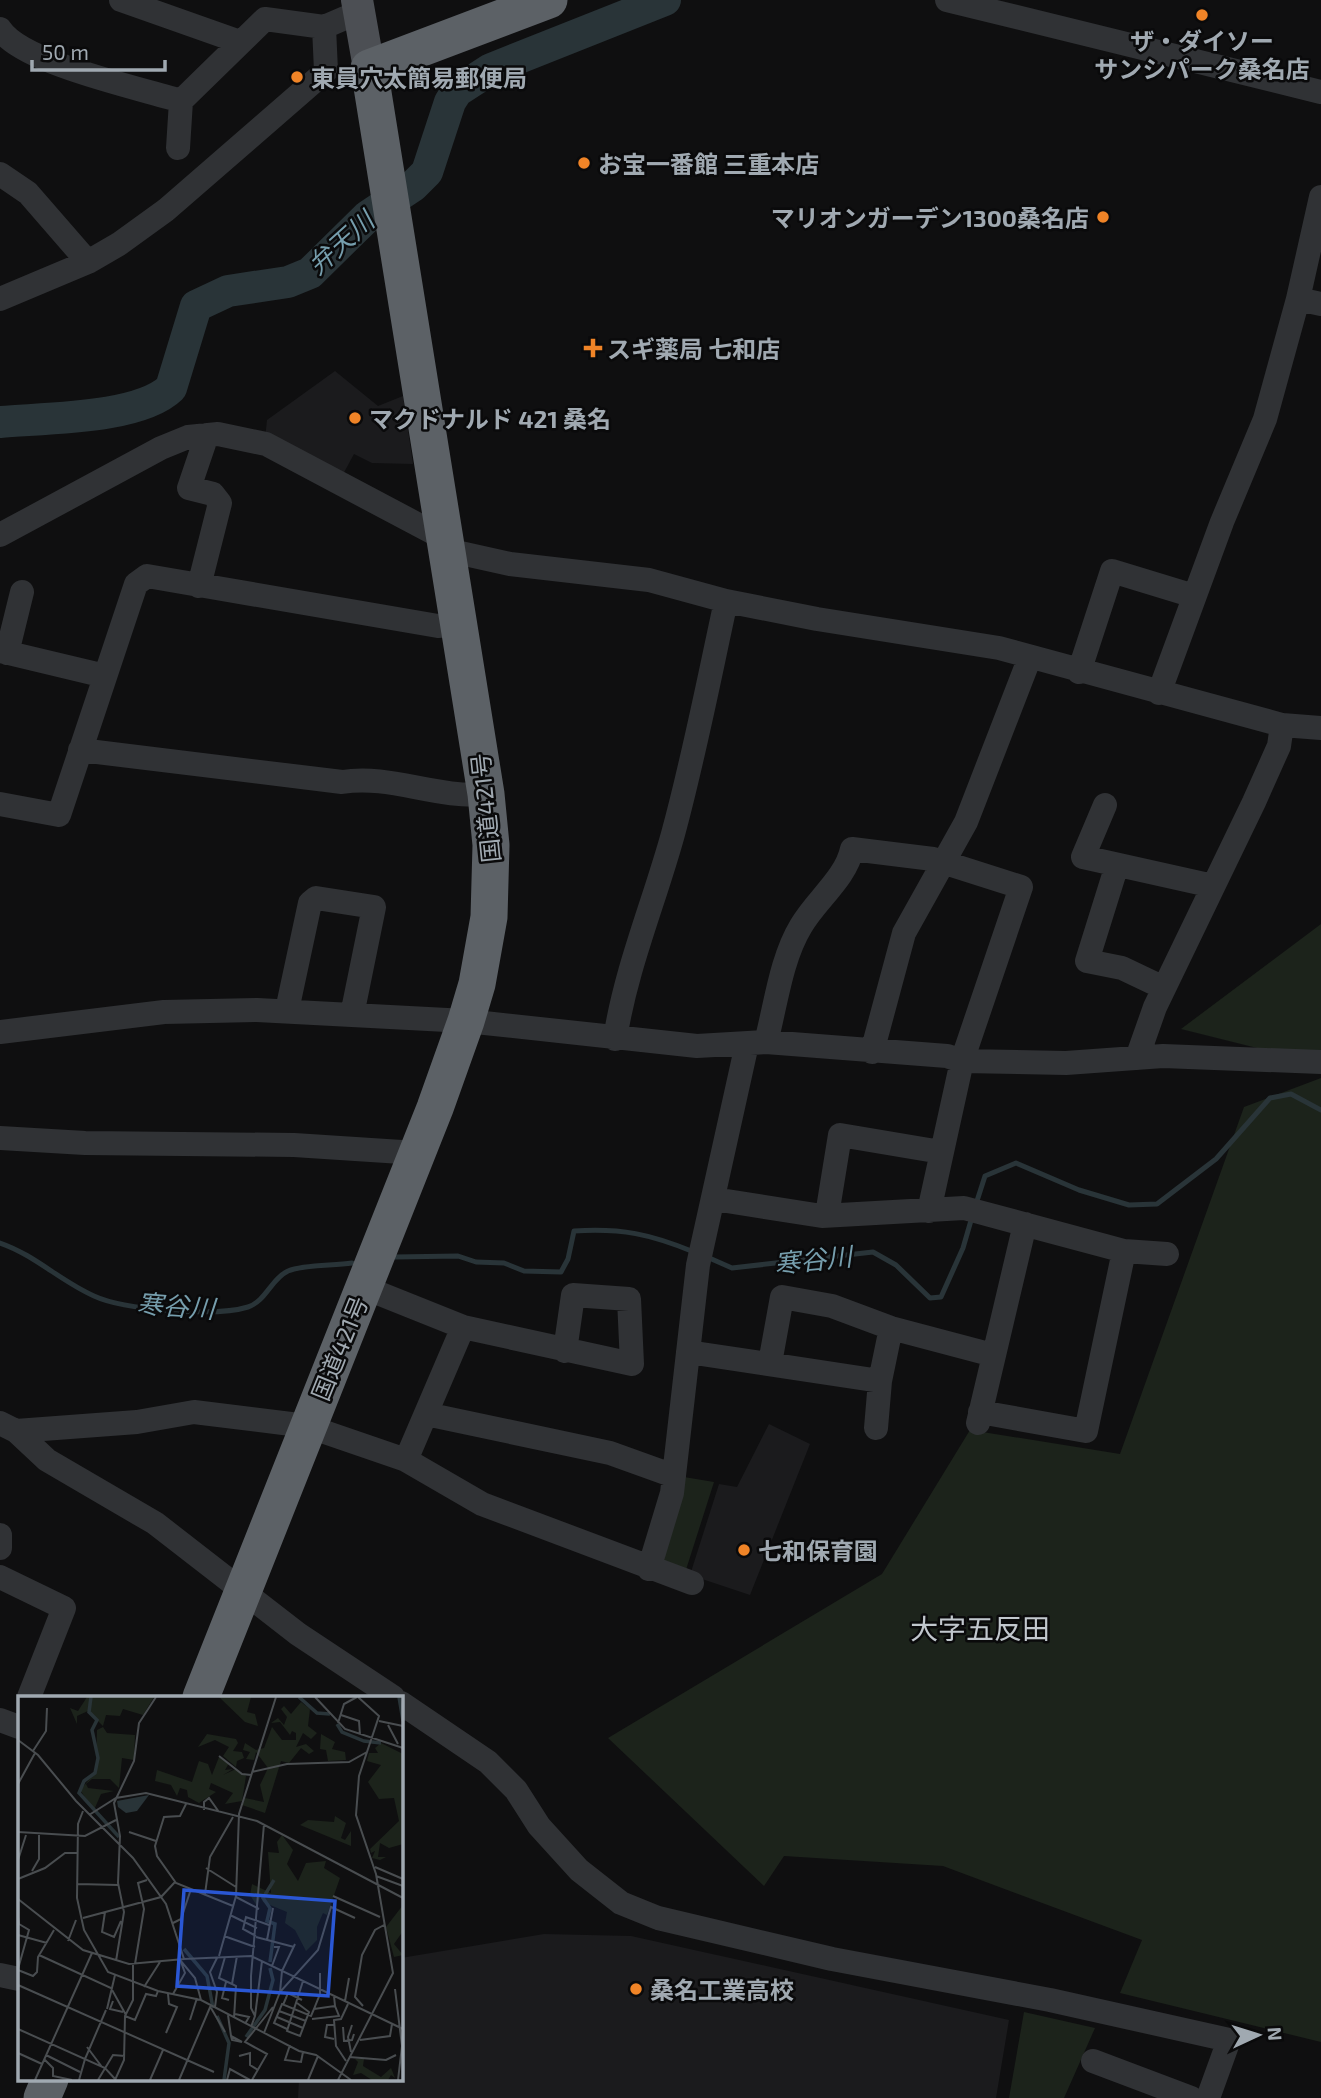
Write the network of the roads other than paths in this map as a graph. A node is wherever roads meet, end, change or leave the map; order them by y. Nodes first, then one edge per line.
1 (121, 0) edge
2 (549, 0) edge
3 (947, 0) edge
4 (358, 6) edge
5 (324, 27) junction
6 (0, 29) edge
7 (240, 42) junction
8 (369, 68) junction
9 (1321, 92) edge
10 (181, 101) junction
11 (178, 148) dead end
12 (0, 174) edge
13 (1321, 197) edge
14 (88, 262) junction
15 (1, 295) edge
16 (1310, 302) edge
17 (207, 435) junction
18 (0, 535) edge
19 (446, 545) junction
20 (199, 586) junction
21 (22, 592) dead end
22 (1194, 596) junction
23 (726, 601) junction
24 (458, 624) junction
25 (3, 652) edge
26 (1030, 657) junction
27 (1079, 672) junction
28 (105, 676) junction
29 (1159, 693) junction
30 (1282, 725) junction
31 (1321, 728) edge
32 (80, 750) junction
33 (486, 794) junction
34 (0, 804) edge
35 (1105, 805) dead end
36 (943, 863) junction
37 (1116, 865) junction
38 (1213, 887) junction
39 (1164, 988) junction
40 (290, 1012) junction
41 (352, 1015) junction
42 (466, 1021) junction
43 (0, 1032) edge
44 (615, 1039) junction
45 (757, 1043) junction
46 (872, 1052) junction
47 (1137, 1058) junction
48 (962, 1061) junction
49 (1321, 1062) edge
50 (0, 1139) edge
51 (941, 1152) junction
52 (417, 1153) junction
53 (714, 1199) junction
54 (929, 1211) junction
55 (827, 1215) junction
56 (1025, 1224) junction
57 (1124, 1251) junction
58 (1167, 1254) dead end
59 (363, 1287) junction
60 (463, 1328) junction
61 (891, 1328) junction
62 (565, 1351) dead end
63 (688, 1352) junction
64 (993, 1355) junction
65 (770, 1363) junction
66 (880, 1381) junction
67 (426, 1413) junction
68 (307, 1426) junction
69 (8, 1427) edge
70 (876, 1428) dead end
71 (406, 1460) junction
72 (674, 1476) junction
73 (0, 1535) edge
74 (0, 1548) edge
75 (649, 1569) junction
76 (0, 1577) edge
77 (692, 1583) dead end
78 (243, 1592) junction
79 (29, 1696) edge
80 (201, 1696) edge
81 (392, 1696) edge
82 (402, 1704) edge
83 (0, 1975) edge
84 (18, 1979) edge
85 (1093, 2061) dead end
86 (50, 2080) edge
87 (42, 2098) edge
88 (1191, 2098) edge
89 (1208, 2098) edge

1 - 7 street
2 - 8 highway
3 - 9 street
4 - 5 street
4 - 8 main road
5 - 7 street
5 - 14 street
6 - 10 street
7 - 10 street
8 - 19 highway, 国道421号
10 - 11 street
12 - 14 street
13 - 16 street
14 - 15 street
16 - 22 street
17 - 18 street
17 - 19 street
17 - 20 street
19 - 23 street
19 - 24 highway, 国道421号
20 - 24 street
20 - 28 street
21 - 25 street
22 - 27 street
22 - 29 street
23 - 26 street
23 - 44 street
24 - 33 highway, 国道421号
25 - 28 street
26 - 27 street
26 - 36 street
27 - 29 street
28 - 32 street
29 - 30 street
30 - 31 street
30 - 38 street
32 - 33 street
32 - 34 street
33 - 42 highway, 国道421号
35 - 37 street
36 - 45 street
36 - 46 street
36 - 48 street
37 - 38 street
37 - 39 street
38 - 39 street
39 - 47 street
40 - 41 street
40 - 41 street
40 - 43 street
41 - 42 street
42 - 44 street
42 - 52 highway, 国道421号
44 - 45 street
45 - 46 street
45 - 53 street
46 - 48 street
47 - 48 street
47 - 49 street
48 - 51 street
50 - 52 street
51 - 54 street
51 - 55 street
52 - 59 highway, 国道421号
53 - 55 street
53 - 63 street
54 - 55 street
54 - 56 street
56 - 57 street
56 - 64 street
57 - 58 street
57 - 64 street
59 - 60 street
59 - 68 highway, 国道421号
60 - 62 street
60 - 67 street
61 - 64 street
61 - 65 street
61 - 66 street
63 - 65 street
63 - 72 street
65 - 66 street
66 - 70 street
67 - 71 street
67 - 72 street
68 - 69 street
68 - 71 street
68 - 78 highway, 国道421号
69 - 78 street
71 - 75 street
72 - 75 street
73 - 74 street
75 - 77 street
76 - 79 street
78 - 80 highway, 国道421号
78 - 81 street
82 - 89 street
83 - 84 street
85 - 88 street
86 - 87 highway

